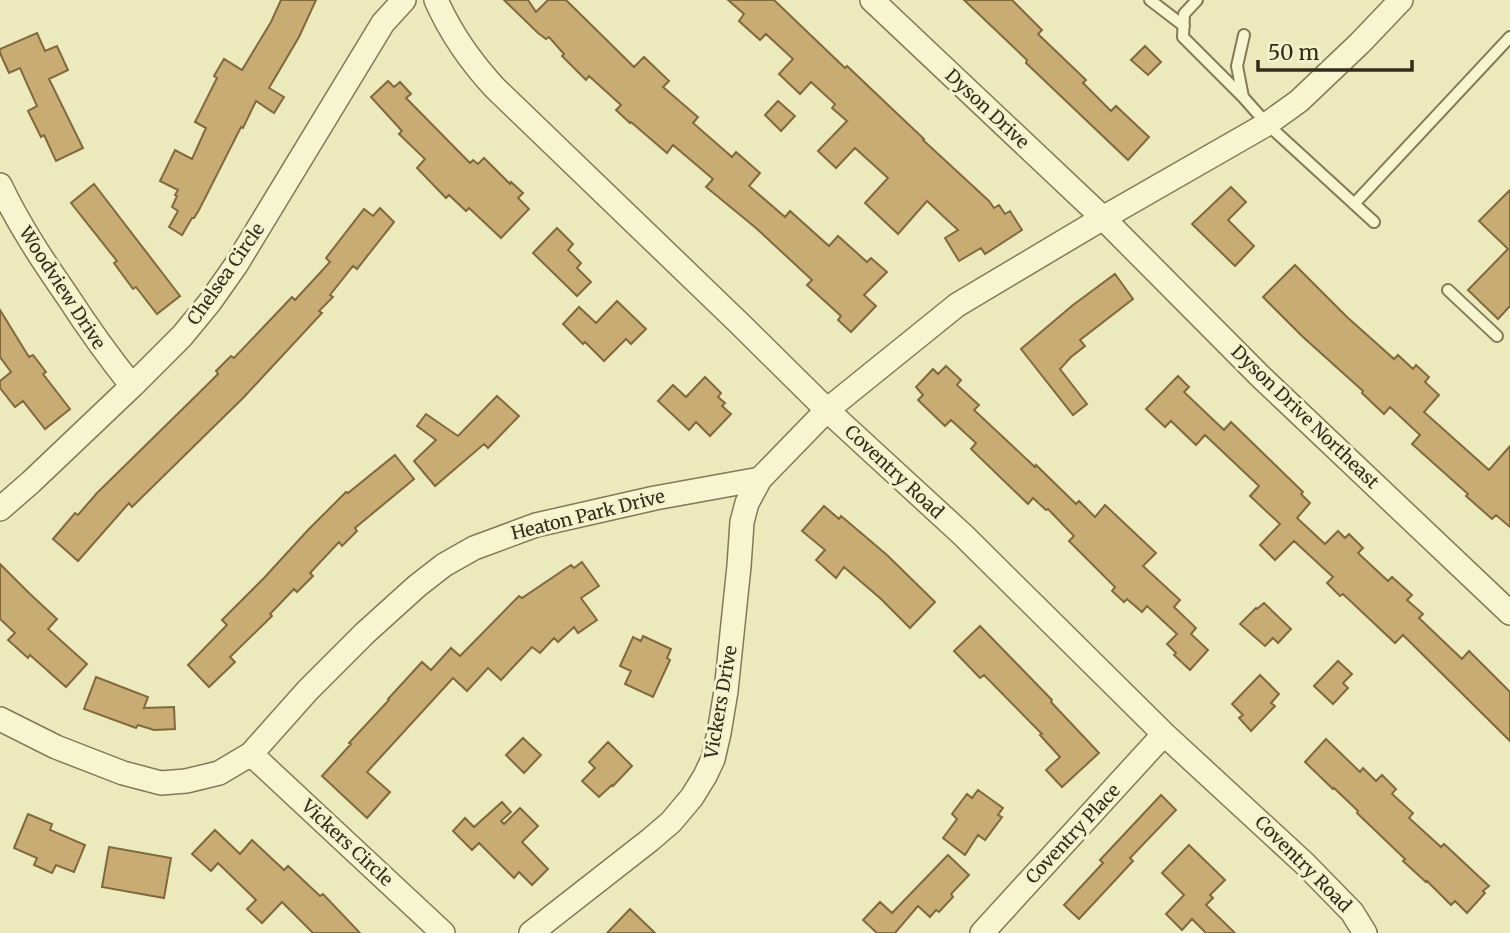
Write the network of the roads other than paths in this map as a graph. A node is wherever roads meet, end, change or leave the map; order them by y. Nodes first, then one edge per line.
1 (404, 0) edge
2 (436, 0) edge
3 (872, 0) edge
4 (1150, 0) edge
5 (1196, 0) edge
6 (1401, 0) edge
7 (1184, 26) junction
8 (1244, 35) dead end
9 (1510, 37) edge
10 (1243, 97) junction
11 (1267, 124) junction
12 (0, 185) edge
13 (1354, 204) junction
14 (1103, 218) junction
15 (1374, 222) dead end
16 (1448, 290) dead end
17 (1497, 336) dead end
18 (132, 386) junction
19 (827, 410) junction
20 (760, 479) junction
21 (0, 509) edge
22 (1510, 613) edge
23 (0, 719) edge
24 (1164, 734) junction
25 (251, 754) junction
26 (443, 933) edge
27 (531, 933) edge
28 (982, 933) edge
29 (1365, 933) edge

1 - 18 street, Chelsea Circle
2 - 19 street, Coventry Road
3 - 14 street, Dyson Drive
4 - 7 lane
5 - 7 lane
6 - 11 street
7 - 10 lane
8 - 10 lane
9 - 13 lane
10 - 11 lane
11 - 13 lane
11 - 14 street
12 - 18 street, Woodview Drive
13 - 15 lane
14 - 19 street
14 - 22 street, Dyson Drive Northeast
16 - 17 lane
18 - 21 street, Chelsea Circle
19 - 20 street
19 - 24 street, Coventry Road
20 - 25 street, Heaton Park Drive
20 - 27 street, Vickers Drive
23 - 25 street, Heaton Park Drive
24 - 28 street, Coventry Place
24 - 29 street, Coventry Road
25 - 26 street, Vickers Circle

